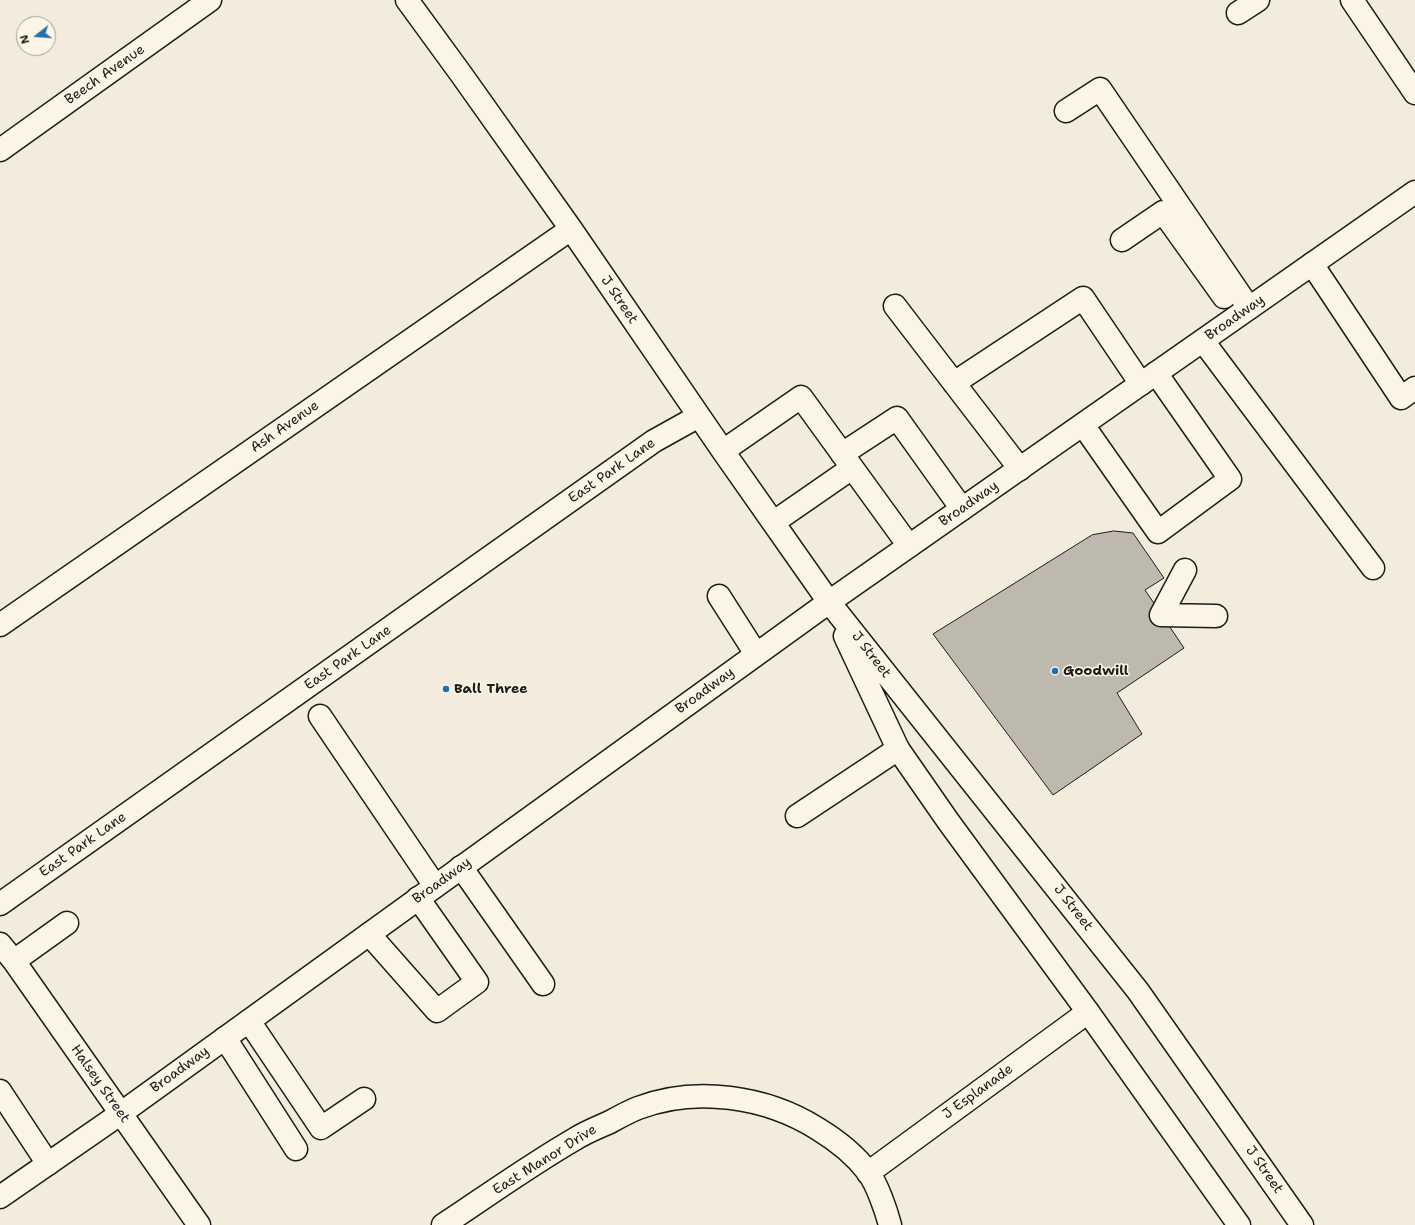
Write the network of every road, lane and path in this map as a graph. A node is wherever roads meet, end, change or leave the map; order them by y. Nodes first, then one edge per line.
1 (210, 0) edge
2 (407, 0) edge
3 (1258, 0) edge
4 (1352, 0) edge
5 (1238, 13) dead end
6 (1415, 93) edge
7 (1066, 111) dead end
8 (0, 150) edge
9 (1415, 192) edge
10 (571, 229) junction
11 (1122, 240) dead end
12 (1312, 264) junction
13 (895, 306) dead end
14 (1244, 312) junction
15 (1203, 341) junction
16 (1149, 378) junction
17 (954, 383) junction
18 (1415, 388) edge
19 (699, 416) junction
20 (1083, 425) junction
21 (723, 451) junction
22 (847, 461) junction
23 (1020, 469) junction
24 (962, 509) junction
25 (774, 522) junction
26 (909, 546) junction
27 (1373, 568) dead end
28 (1185, 570) dead end
29 (719, 596) dead end
30 (829, 602) junction
31 (1216, 616) dead end
32 (0, 625) edge
33 (756, 654) junction
34 (320, 716) dead end
35 (898, 749) junction
36 (797, 816) dead end
37 (461, 867) junction
38 (427, 892) junction
39 (0, 904) edge
40 (67, 922) dead end
41 (369, 934) junction
42 (0, 944) edge
43 (14, 960) junction
44 (544, 984) dead end
45 (1088, 1012) junction
46 (248, 1021) junction
47 (224, 1038) junction
48 (0, 1091) edge
49 (364, 1099) dead end
50 (120, 1114) junction
51 (296, 1149) dead end
52 (48, 1164) junction
53 (868, 1172) junction
54 (0, 1197) edge
55 (199, 1225) edge
56 (443, 1225) edge
57 (890, 1225) edge
58 (1240, 1225) edge
59 (1302, 1225) edge

1 - 8 street, Beech Avenue
2 - 10 street, J Street
3 - 5 street
4 - 6 street
7 - 14 street
9 - 12 street, Broadway
10 - 19 street, J Street
10 - 32 street, Ash Avenue
11 - 14 street
12 - 14 street, Broadway
12 - 18 street
13 - 17 street
14 - 15 street, Broadway
15 - 16 street, Broadway
15 - 27 street
16 - 17 street
16 - 20 street, Broadway
16 - 20 street
17 - 23 street
19 - 21 street, J Street
19 - 39 street, East Park Lane
20 - 23 street, Broadway
21 - 22 street
21 - 25 street, J Street
22 - 24 street
22 - 25 street
22 - 26 street
23 - 24 street, Broadway
24 - 26 street, Broadway
25 - 30 street, J Street
26 - 30 street, Broadway
28 - 31 street
29 - 33 street
30 - 33 street, Broadway
30 - 35 street, J Street
30 - 59 street, J Street
33 - 37 street, Broadway
34 - 38 street
35 - 36 street
35 - 45 street, J Street
37 - 38 street, Broadway
37 - 44 street
38 - 41 street, Broadway
38 - 41 street
40 - 43 street
41 - 46 street, Broadway
42 - 43 street, Halsey Street
43 - 50 street, Halsey Street
45 - 53 street, J Esplanade
45 - 58 street, J Street
46 - 47 street, Broadway
46 - 49 street
47 - 50 street, Broadway
47 - 51 street
48 - 52 street
50 - 52 street, Broadway
50 - 55 street, Halsey Street
52 - 54 street, Broadway
53 - 56 street, East Manor Drive
53 - 57 street, East Manor Drive

